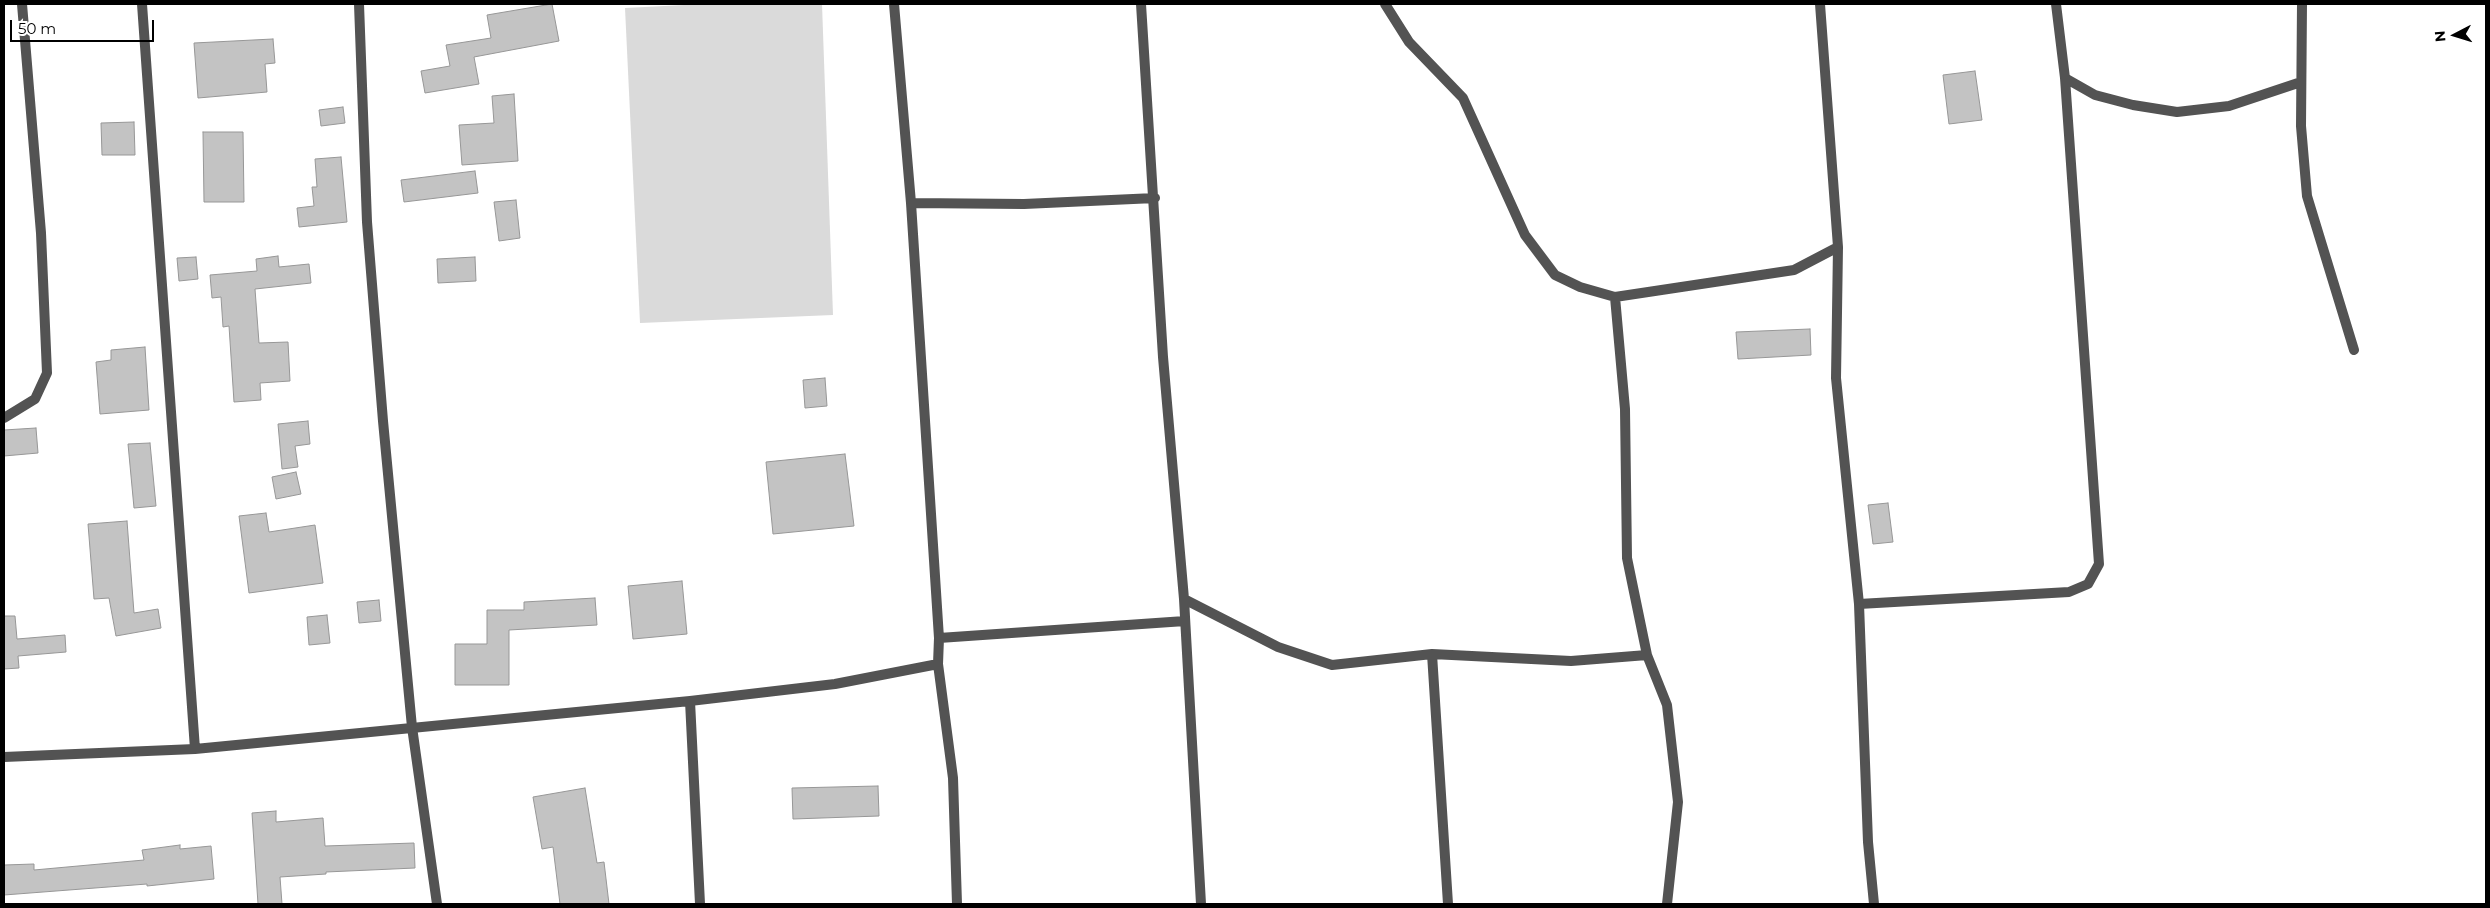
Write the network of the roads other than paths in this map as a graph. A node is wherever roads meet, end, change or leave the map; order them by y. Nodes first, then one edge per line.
1 (22, 4) edge
2 (142, 4) edge
3 (359, 4) edge
4 (894, 4) edge
5 (1141, 4) edge
6 (1385, 4) edge
7 (1820, 4) edge
8 (2056, 4) edge
9 (2302, 4) edge
10 (2065, 78) junction
11 (2301, 82) junction
12 (1155, 198) junction
13 (911, 203) junction
14 (1838, 247) junction
15 (1615, 297) junction
16 (2354, 350) dead end
17 (4, 418) edge
18 (1184, 599) junction
19 (1859, 604) junction
20 (1185, 621) junction
21 (939, 638) junction
22 (1432, 654) junction
23 (1647, 654) junction
24 (938, 664) junction
25 (690, 701) junction
26 (412, 727) junction
27 (195, 748) junction
28 (4, 757) edge
29 (437, 904) edge
30 (700, 904) edge
31 (957, 904) edge
32 (1201, 904) edge
33 (1448, 904) edge
34 (1667, 904) edge
35 (1874, 904) edge

1 - 17 street
2 - 27 street
3 - 26 street
4 - 13 street
5 - 12 street
6 - 15 street
7 - 14 street
8 - 10 street
9 - 11 street
10 - 11 street
10 - 19 street
11 - 16 street
12 - 13 street
12 - 18 street
13 - 21 street
14 - 15 street
14 - 19 street
15 - 23 street
18 - 20 street
18 - 22 street
19 - 35 street
20 - 21 street
20 - 32 street
21 - 24 street
22 - 23 street
22 - 33 street
23 - 34 street
24 - 25 street
24 - 31 street
25 - 26 street
25 - 30 street
26 - 27 street
26 - 29 street
27 - 28 street

